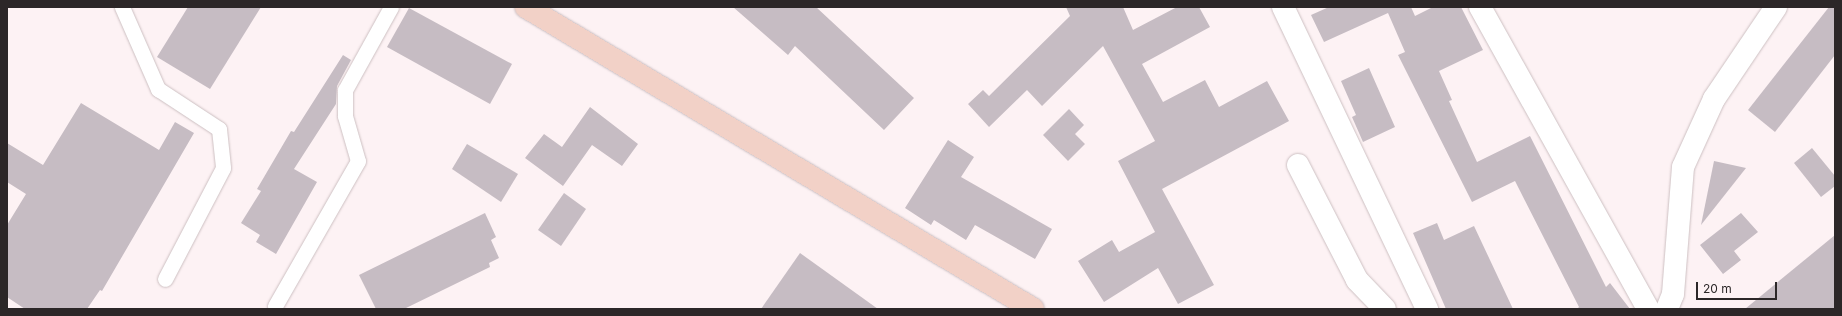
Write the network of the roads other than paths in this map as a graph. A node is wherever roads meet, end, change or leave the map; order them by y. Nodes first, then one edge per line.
1 (122, 7) edge
2 (391, 7) edge
3 (526, 7) edge
4 (1283, 7) edge
5 (1480, 7) edge
6 (1776, 7) edge
7 (1298, 165) dead end
8 (165, 279) dead end
9 (275, 306) dead end
10 (1033, 309) edge
11 (1385, 309) edge
12 (1427, 309) edge
13 (1648, 309) edge
14 (1667, 309) edge

1 - 8 lane
2 - 9 lane
3 - 10 main road
4 - 12 street
5 - 13 street
6 - 14 street
7 - 11 street

